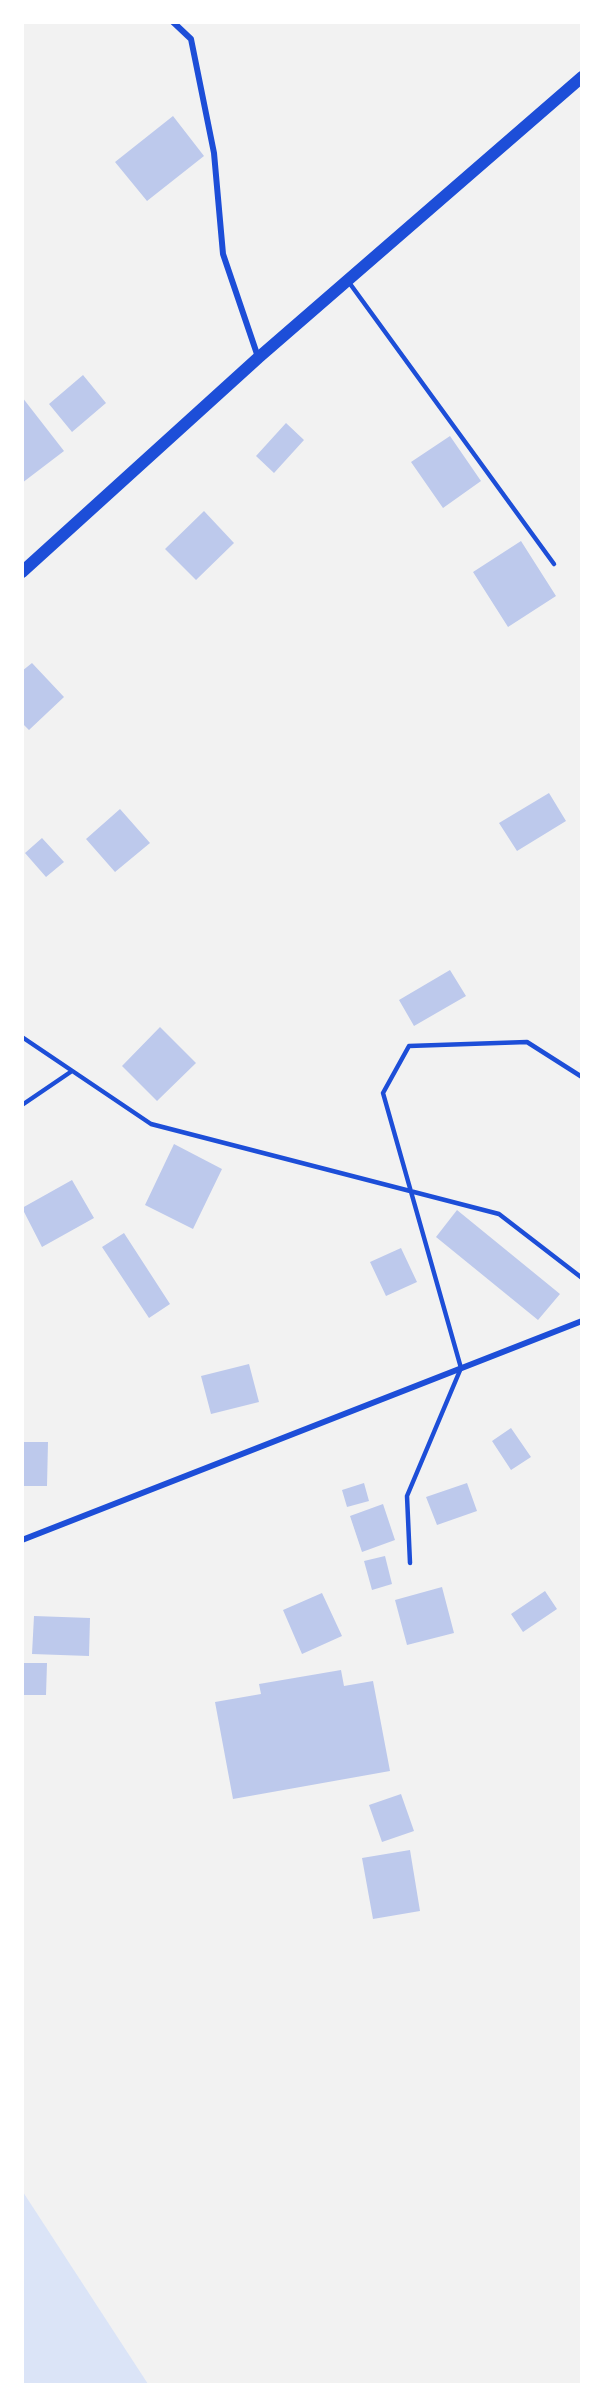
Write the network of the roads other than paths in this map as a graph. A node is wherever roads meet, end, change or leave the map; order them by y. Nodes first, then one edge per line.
1 (173, 22) edge
2 (582, 78) edge
3 (348, 281) junction
4 (258, 358) junction
5 (554, 564) dead end
6 (22, 572) edge
7 (22, 1037) edge
8 (72, 1071) junction
9 (582, 1077) edge
10 (22, 1105) edge
11 (408, 1190) junction
12 (582, 1278) edge
13 (582, 1321) edge
14 (461, 1368) junction
15 (22, 1540) edge
16 (410, 1563) dead end

1 - 4 street
2 - 3 main road
3 - 4 main road
3 - 5 lane
4 - 6 main road
7 - 8 lane
8 - 10 lane
8 - 11 lane
9 - 11 lane
11 - 12 lane
11 - 14 lane
13 - 14 street
14 - 15 street
14 - 16 lane

